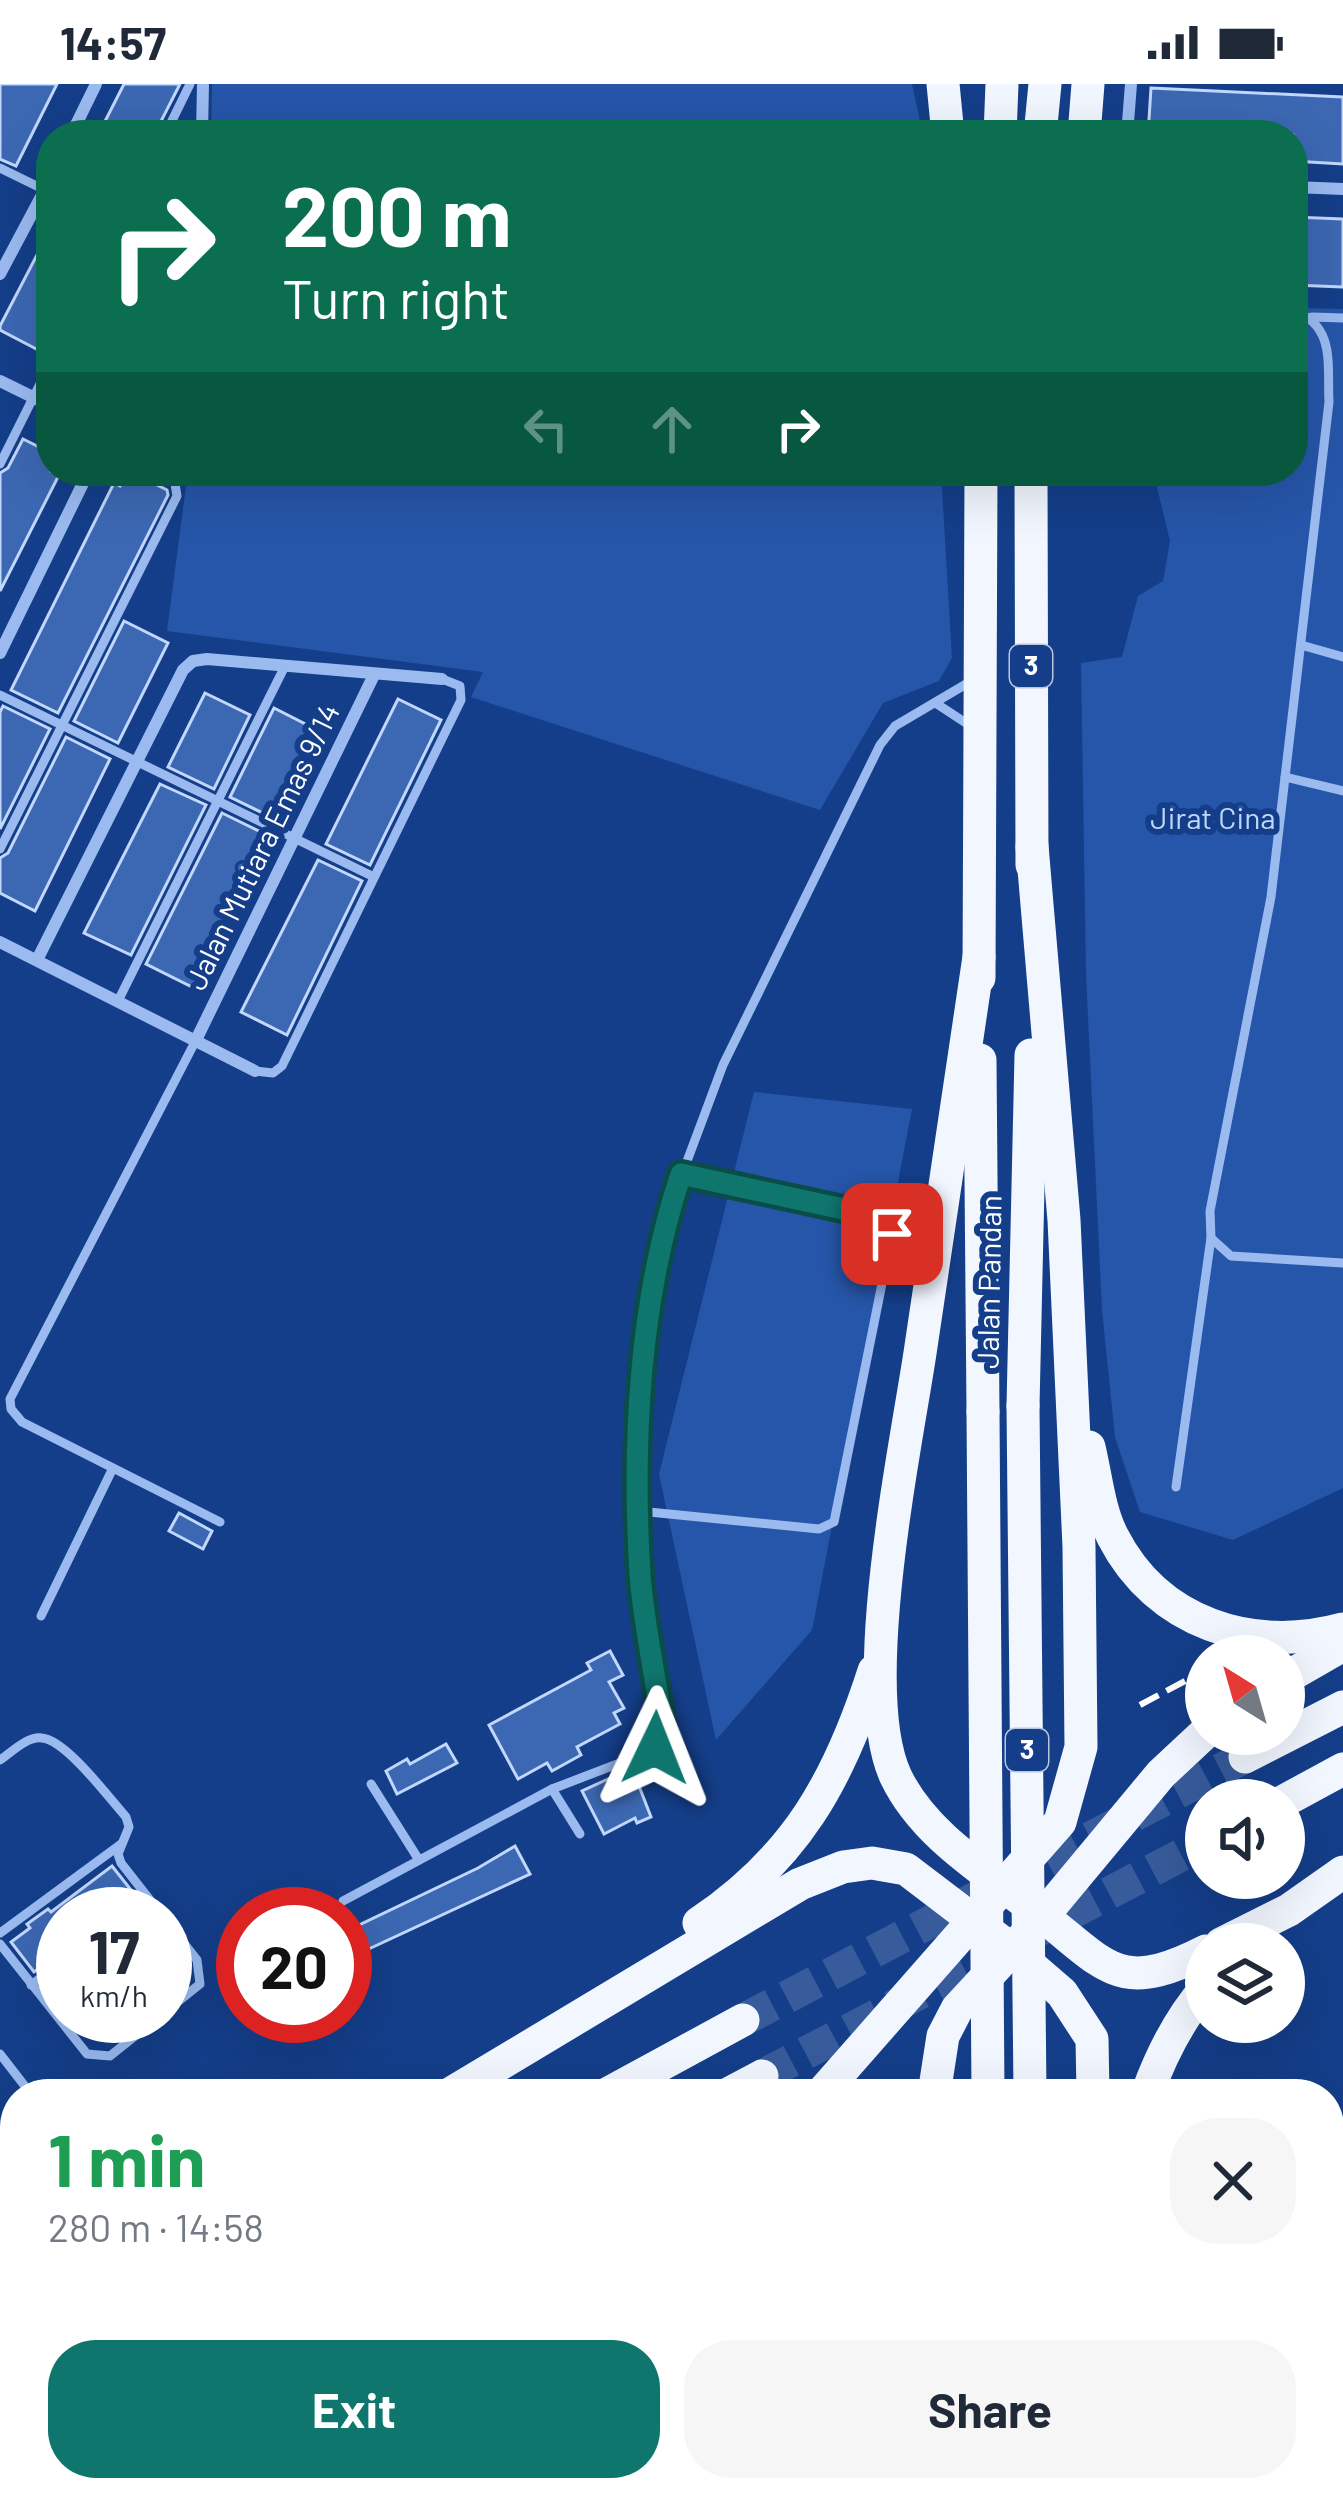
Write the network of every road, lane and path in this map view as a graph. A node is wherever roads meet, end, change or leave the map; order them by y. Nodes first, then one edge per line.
1 (95, 84) edge
2 (190, 84) edge
3 (203, 84) edge
4 (944, 84) edge
5 (1002, 84) edge
6 (1045, 84) edge
7 (1088, 84) edge
8 (1131, 84) edge
9 (78, 120) edge
10 (172, 120) edge
11 (202, 120) edge
12 (948, 120) edge
13 (1001, 120) edge
14 (1041, 120) edge
15 (1085, 120) edge
16 (1128, 120) edge
17 (0, 168) edge
18 (36, 182) edge
19 (1308, 188) edge
20 (1343, 189) edge
21 (36, 210) edge
22 (0, 274) edge
23 (1308, 316) edge
24 (1312, 317) junction
25 (1343, 318) edge
26 (0, 381) edge
27 (36, 392) edge
28 (33, 398) junction
29 (36, 399) edge
30 (0, 464) edge
31 (81, 486) edge
32 (175, 486) edge
33 (981, 486) edge
34 (1032, 486) edge
35 (1301, 645) junction
36 (0, 652) edge
37 (1343, 657) edge
38 (284, 668) junction
39 (982, 672) junction
40 (374, 675) junction
41 (442, 679) joint
42 (0, 695) edge
43 (937, 704) junction
44 (62, 726) junction
45 (982, 736) junction
46 (136, 761) junction
47 (1285, 777) junction
48 (1343, 791) edge
49 (218, 802) junction
50 (294, 839) junction
51 (1032, 846) junction
52 (0, 849) edge
53 (374, 877) junction
54 (0, 942) edge
55 (979, 957) junction
56 (37, 960) junction
57 (118, 1001) junction
58 (196, 1040) junction
59 (255, 1071) joint
60 (681, 1174) junction
61 (1211, 1238) junction
62 (1343, 1262) edge
63 (1071, 1376) junction
64 (112, 1470) junction
65 (1176, 1486) dead end
66 (639, 1511) junction
67 (220, 1522) dead end
68 (41, 1616) dead end
69 (1343, 1629) edge
70 (1343, 1645) edge
71 (880, 1652) junction
72 (1305, 1667) edge
73 (1343, 1706) edge
74 (1185, 1752) edge
75 (1245, 1756) tunnel mouth
76 (0, 1760) edge
77 (1343, 1769) edge
78 (370, 1784) dead end
79 (552, 1789) junction
80 (1305, 1790) edge
81 (580, 1834) dead end
82 (125, 1840) junction
83 (418, 1860) junction
84 (1343, 1872) edge
85 (139, 1887) edge
86 (369, 1887) edge
87 (1003, 1887) junction
88 (1288, 1910) junction
89 (1043, 1916) junction
90 (974, 1921) junction
91 (1262, 1923) edge
92 (1273, 1923) edge
93 (0, 1933) edge
94 (0, 1944) edge
95 (1011, 1948) junction
96 (192, 1958) edge
97 (1185, 1960) edge
98 (36, 1981) edge
99 (31, 1985) junction
100 (192, 1990) edge
101 (36, 1991) edge
102 (1185, 2015) edge
103 (743, 2020) tunnel mouth
104 (77, 2043) edge
105 (126, 2043) edge
106 (1094, 2054) junction
107 (762, 2076) tunnel mouth
108 (469, 2079) edge
109 (472, 2079) edge
110 (635, 2079) edge
111 (756, 2079) edge
112 (834, 2079) edge
113 (935, 2079) edge
114 (988, 2079) edge
115 (1030, 2079) edge
116 (1093, 2079) edge
117 (1110, 2079) edge
118 (1153, 2079) edge

1 - 9 street
2 - 10 lane
3 - 11 street
4 - 12 highway
5 - 13 highway
6 - 14 highway
7 - 15 highway
8 - 16 street
17 - 18 lane
19 - 20 street
21 - 22 street
23 - 24 lane
24 - 25 lane
24 - 35 lane
26 - 28 street
27 - 28 lane
28 - 29 street
28 - 30 lane
31 - 36 street
32 - 44 lane
33 - 39 highway, Jalan Pandan / 3
34 - 51 highway, Jalan Pandan / 3
35 - 37 lane
35 - 47 lane
38 - 40 street
38 - 46 street
38 - 49 lane
39 - 43 lane
39 - 45 highway, Jalan Pandan / 3
40 - 41 street
40 - 50 street, Jalan Mutiara Emas 9/14
41 - 53 lane
42 - 44 lane
43 - 45 lane
43 - 60 lane
44 - 46 lane
44 - 52 lane
45 - 55 highway, Jalan Pandan / 3
46 - 49 lane
46 - 56 street
47 - 48 lane
47 - 61 lane
49 - 50 lane
49 - 57 lane
50 - 53 lane
50 - 58 street, Jalan Mutiara Emas 9/14
51 - 63 highway
51 - 115 highway, Jalan Pandan / 3, bridge
53 - 59 lane
54 - 56 street
55 - 71 highway
55 - 114 highway, Jalan Pandan / 3, bridge
56 - 57 street
57 - 58 street
58 - 59 street
58 - 64 lane
60 - 66 lane
60 - 66 lane
61 - 62 lane
61 - 65 lane
63 - 69 highway
63 - 87 highway
64 - 67 lane
64 - 68 lane
66 - 79 lane
70 - 72 highway
71 - 87 highway
71 - 108 highway
73 - 75 highway
74 - 89 highway
76 - 82 lane
77 - 80 highway
78 - 83 lane
79 - 81 lane
79 - 83 lane
82 - 85 lane
82 - 93 lane
83 - 86 lane
84 - 88 highway
87 - 89 highway
87 - 90 highway
88 - 91 highway
88 - 92 highway
89 - 95 highway
89 - 97 highway
90 - 95 highway
90 - 109 highway
90 - 112 highway
94 - 99 lane
95 - 106 highway
95 - 113 highway
96 - 100 lane
98 - 99 lane
99 - 101 lane
102 - 118 highway
103 - 110 highway
104 - 105 lane
106 - 116 highway
106 - 117 highway
107 - 111 highway

